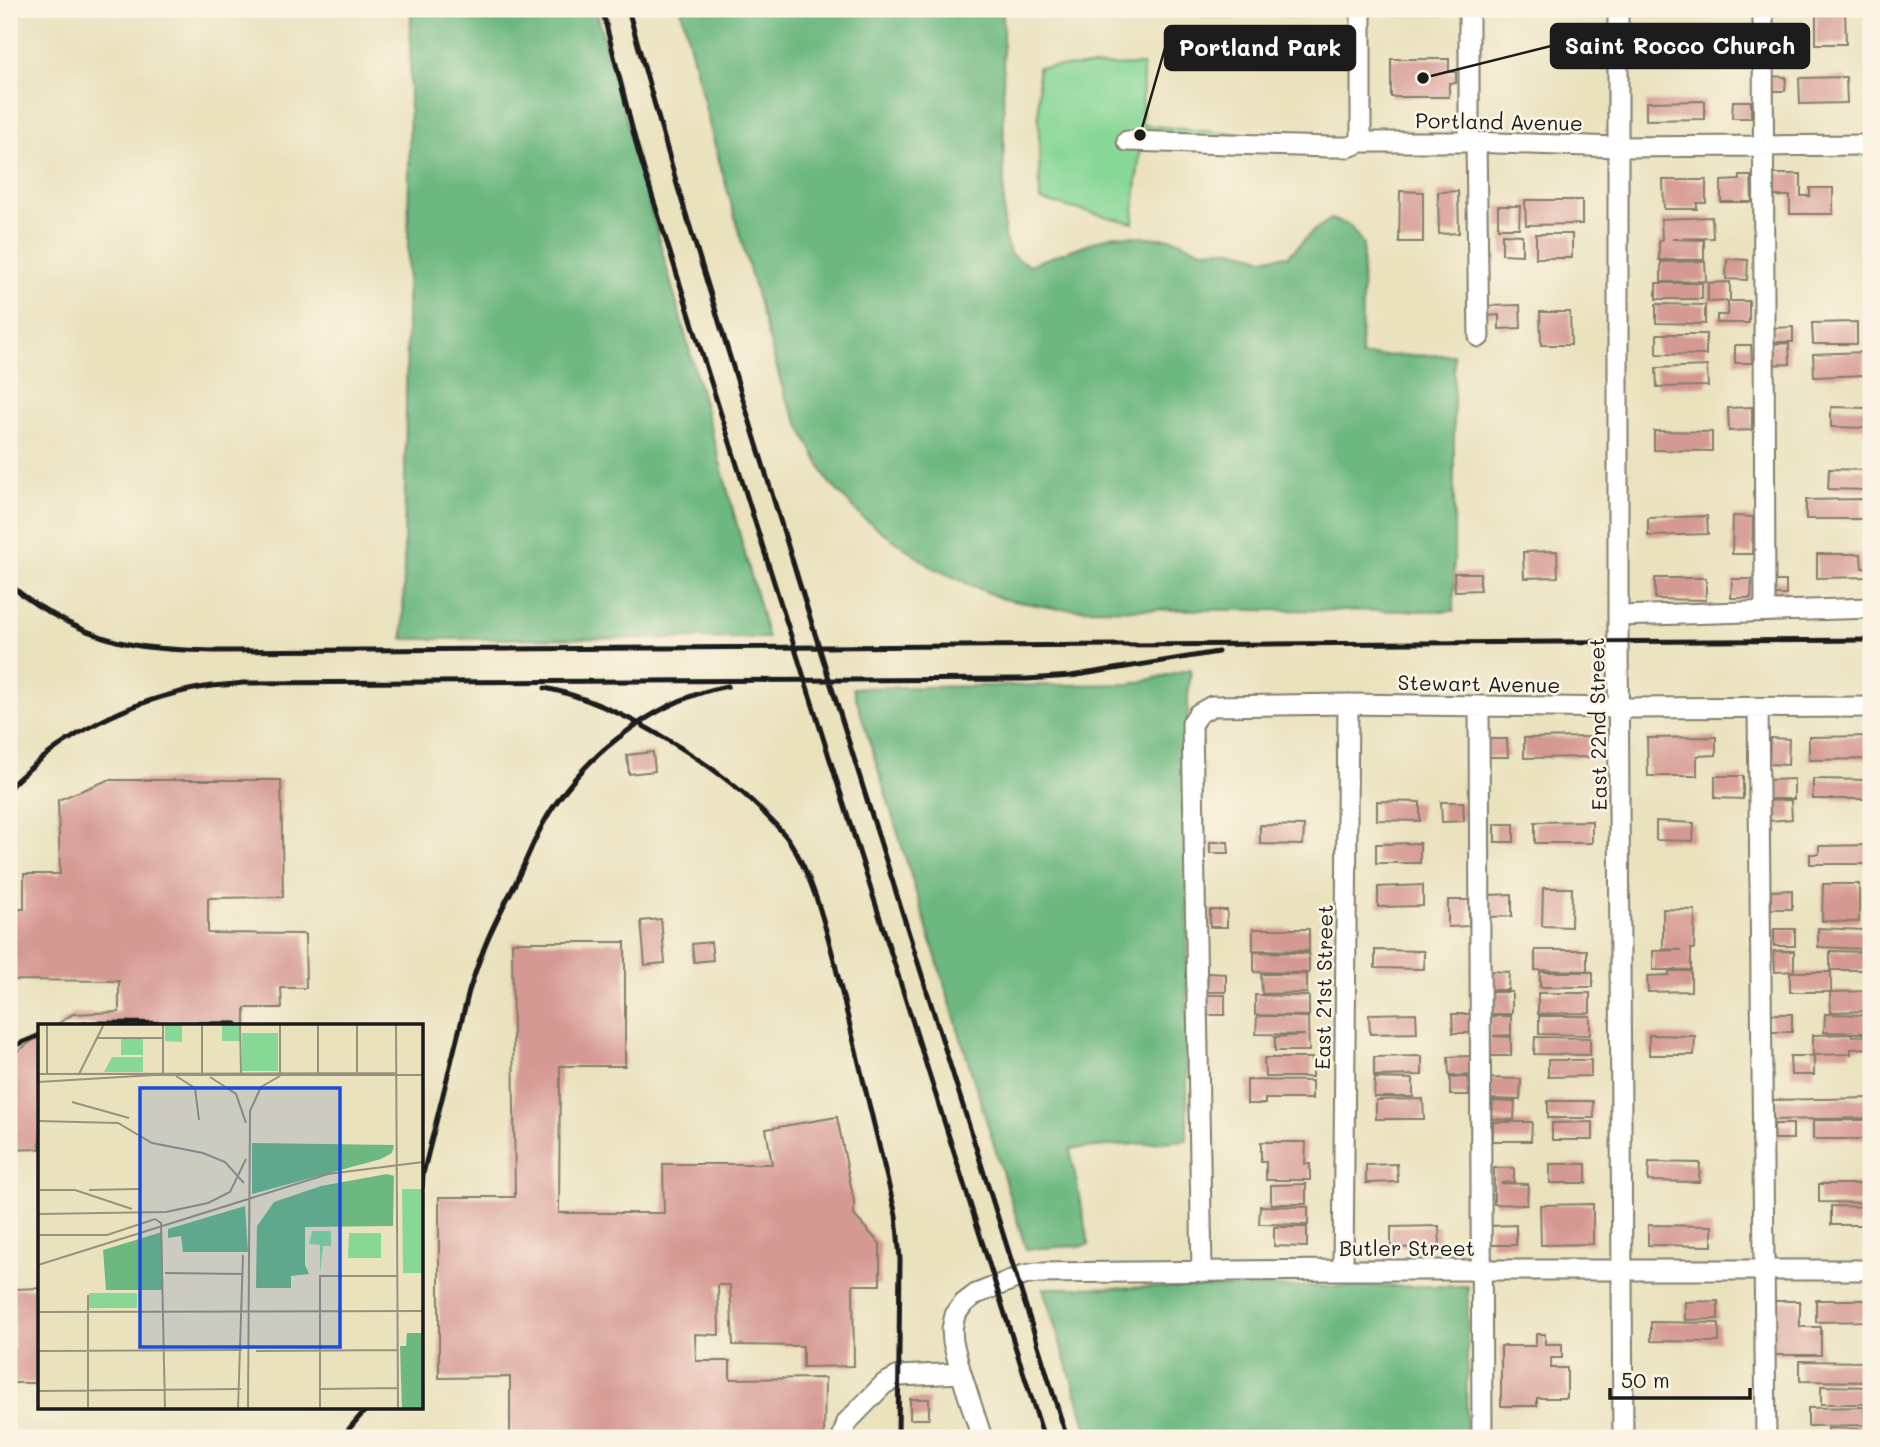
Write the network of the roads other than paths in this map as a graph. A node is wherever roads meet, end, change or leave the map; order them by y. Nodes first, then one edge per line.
1 (1361, 9) edge
2 (1469, 9) edge
3 (1618, 9) edge
4 (1763, 9) edge
5 (1127, 141) dead end
6 (1361, 142) junction
7 (1472, 142) junction
8 (1871, 145) edge
9 (1764, 146) junction
10 (1618, 147) junction
11 (1479, 337) dead end
12 (1871, 608) edge
13 (1765, 611) junction
14 (1618, 616) junction
15 (1349, 704) junction
16 (1479, 706) junction
17 (1871, 707) edge
18 (1620, 708) junction
19 (1758, 708) junction
20 (1482, 1269) junction
21 (1623, 1269) junction
22 (1765, 1269) junction
23 (1343, 1270) junction
24 (1871, 1270) edge
25 (1202, 1272) junction
26 (961, 1373) junction
27 (842, 1438) edge
28 (982, 1438) edge
29 (1482, 1438) edge
30 (1623, 1438) edge
31 (1766, 1438) edge

1 - 6 street
2 - 7 street
3 - 10 street, East 22nd Street
4 - 9 street
5 - 6 street, Portland Avenue
6 - 7 street, Portland Avenue
7 - 10 street, Portland Avenue
7 - 11 street
8 - 9 street, Portland Avenue
9 - 10 street, Portland Avenue
9 - 13 street
10 - 14 street, East 22nd Street
12 - 13 street
13 - 14 street
14 - 18 street, East 22nd Street
15 - 16 street, Stewart Avenue
15 - 23 street, East 21st Street
15 - 25 street, Stewart Avenue
16 - 18 street, Stewart Avenue
16 - 20 street
17 - 19 street, Stewart Avenue
18 - 19 street, Stewart Avenue
18 - 21 street, East 22nd Street
19 - 22 street
20 - 21 street, Butler Street
20 - 23 street, Butler Street
20 - 29 street
21 - 22 street, Butler Street
21 - 30 street, East 22nd Street
22 - 24 street, Butler Street
22 - 31 street
23 - 25 street, Butler Street
25 - 26 street, Butler Street
26 - 27 street
26 - 28 street

